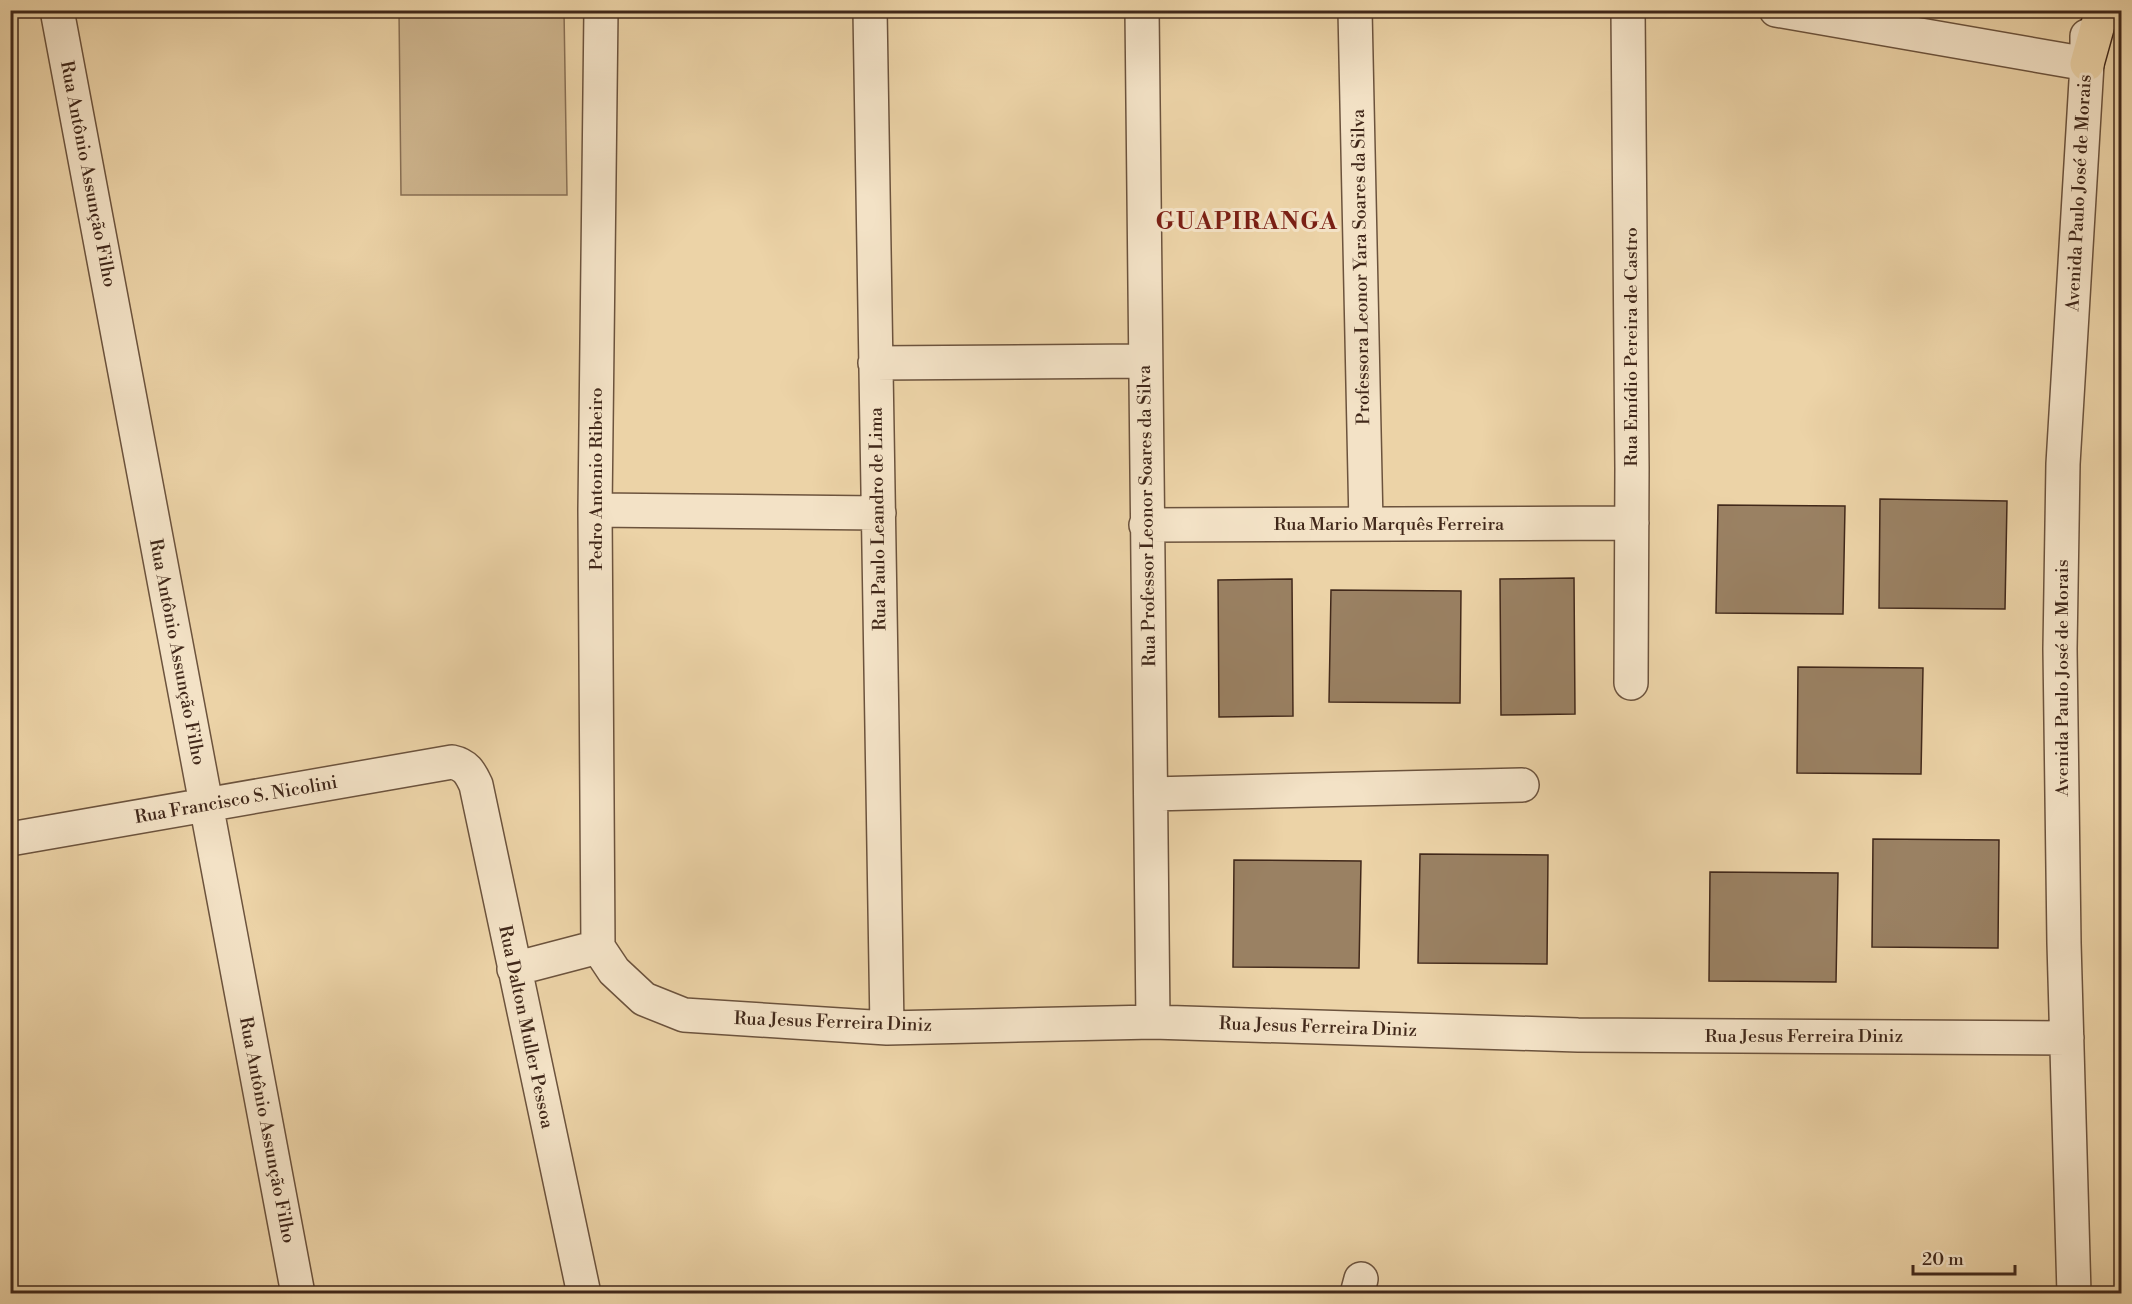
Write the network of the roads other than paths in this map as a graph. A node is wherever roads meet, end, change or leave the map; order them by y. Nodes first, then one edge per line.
1 (57, 10) edge
2 (602, 10) edge
3 (870, 10) edge
4 (1142, 10) edge
5 (1355, 10) edge
6 (1628, 10) edge
7 (1776, 10) edge
8 (2087, 10) edge
9 (2102, 10) edge
10 (2087, 64) junction
11 (1145, 361) junction
12 (875, 363) junction
13 (596, 510) junction
14 (879, 513) junction
15 (1632, 523) junction
16 (1366, 524) junction
17 (1146, 525) junction
18 (1631, 682) dead end
19 (461, 764) joint
20 (1522, 785) dead end
21 (1151, 794) junction
22 (206, 805) junction
23 (10, 839) edge
24 (598, 947) junction
25 (514, 969) junction
26 (1153, 1022) junction
27 (887, 1028) junction
28 (2067, 1038) junction
29 (298, 1293) edge
30 (584, 1293) edge
31 (2074, 1293) edge

1 - 22 street, Rua Antônio Assunção Filho
2 - 13 street, Pedro Antonio Ribeiro
3 - 12 street, Rua Paulo Leandro de Lima
4 - 11 street, Rua Professor Leonor Soares da Silva
5 - 16 street, Professora Leonor Yara Soares da Silva
6 - 15 street, Rua Emídio Pereira de Castro
7 - 10 street
8 - 10 street, Avenida Paulo José de Morais
9 - 10 highway
10 - 28 street, Avenida Paulo José de Morais
11 - 12 street
11 - 17 street, Rua Professor Leonor Soares da Silva
12 - 14 street, Rua Paulo Leandro de Lima
13 - 14 street
13 - 24 street, Pedro Antonio Ribeiro
14 - 27 street, Rua Paulo Leandro de Lima
15 - 16 street, Rua Mario Marquês Ferreira
15 - 18 street, Rua Emídio Pereira de Castro
16 - 17 street, Rua Mario Marquês Ferreira
17 - 21 street, Rua Professor Leonor Soares da Silva
19 - 22 street, Rua Francisco S. Nicolini
19 - 25 street, Rua Dalton Muller Pessoa
20 - 21 street
21 - 26 street, Rua Professor Leonor Soares da Silva
22 - 23 street, Rua Francisco S. Nicolini
22 - 29 street, Rua Antônio Assunção Filho
24 - 25 street
24 - 27 street, Rua Jesus Ferreira Diniz
25 - 30 street, Rua Dalton Muller Pessoa
26 - 27 street, Rua Jesus Ferreira Diniz
26 - 28 street, Rua Jesus Ferreira Diniz
28 - 31 street, Avenida Paulo José de Morais

